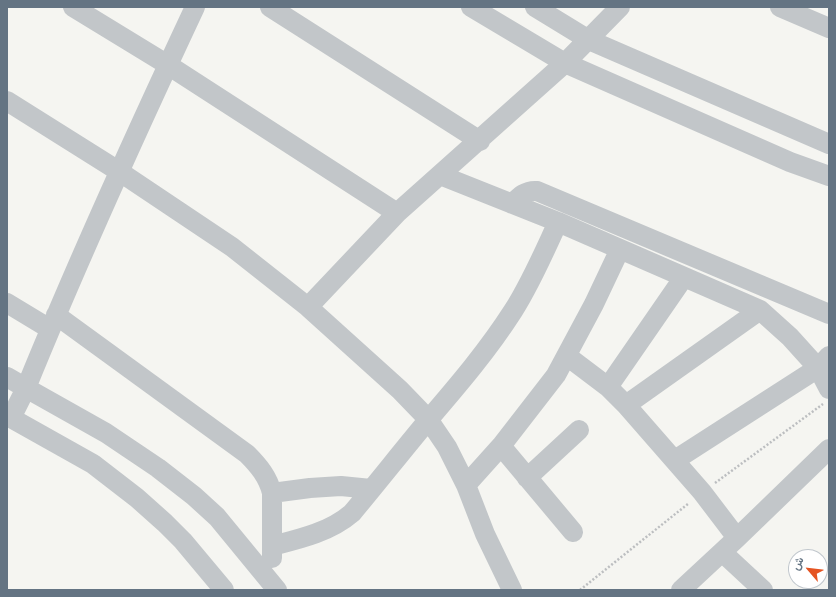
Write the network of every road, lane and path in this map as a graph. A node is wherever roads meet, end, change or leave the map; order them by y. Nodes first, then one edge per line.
1 (73, 7) edge
2 (195, 7) edge
3 (270, 7) edge
4 (471, 7) edge
5 (535, 7) edge
6 (620, 7) edge
7 (780, 7) edge
8 (829, 28) edge
9 (589, 40) junction
10 (566, 63) junction
11 (168, 65) junction
12 (7, 101) edge
13 (480, 141) junction
14 (829, 144) edge
15 (120, 172) junction
16 (440, 175) junction
17 (829, 176) edge
18 (512, 204) junction
19 (397, 213) junction
20 (558, 222) junction
21 (620, 249) junction
22 (684, 277) junction
23 (7, 303) edge
24 (308, 307) junction
25 (760, 310) junction
26 (829, 314) edge
27 (53, 322) junction
28 (567, 356) junction
29 (824, 362) edge
30 (7, 377) edge
31 (608, 387) junction
32 (26, 388) junction
33 (829, 390) edge
34 (626, 404) junction
35 (9, 417) edge
36 (428, 420) junction
37 (579, 430) dead end
38 (500, 446) junction
39 (829, 449) edge
40 (675, 460) junction
41 (528, 478) junction
42 (466, 485) junction
43 (372, 489) junction
44 (272, 493) junction
45 (573, 532) dead end
46 (737, 538) junction
47 (272, 546) junction
48 (722, 552) junction
49 (273, 586) edge
50 (224, 590) edge
51 (512, 590) edge
52 (681, 590) edge
53 (763, 590) edge

1 - 11 street
2 - 11 street
3 - 13 street
4 - 10 street
5 - 9 street
6 - 9 street
7 - 8 street
9 - 10 street
9 - 14 street
10 - 13 street
10 - 17 street
11 - 15 street
11 - 19 street
12 - 15 street
13 - 16 street
15 - 24 street
15 - 27 street
16 - 18 street
16 - 19 street
18 - 20 street
18 - 26 street
19 - 24 street
20 - 21 street
20 - 36 street
21 - 22 street
21 - 28 street
22 - 25 street
22 - 31 street
23 - 27 street
24 - 36 street
25 - 29 street
25 - 34 street
27 - 32 street
27 - 44 street
28 - 31 street
28 - 38 street
29 - 33 street
29 - 40 street
30 - 32 street
31 - 34 street
32 - 35 street
32 - 49 street
34 - 40 street
35 - 50 street
36 - 42 street
36 - 43 street
37 - 41 street
38 - 41 street
38 - 42 street
39 - 46 street
40 - 46 street
41 - 45 street
42 - 51 street
43 - 44 street
43 - 47 street
44 - 47 street
46 - 48 street
47 - 49 street
48 - 52 street
48 - 53 street

